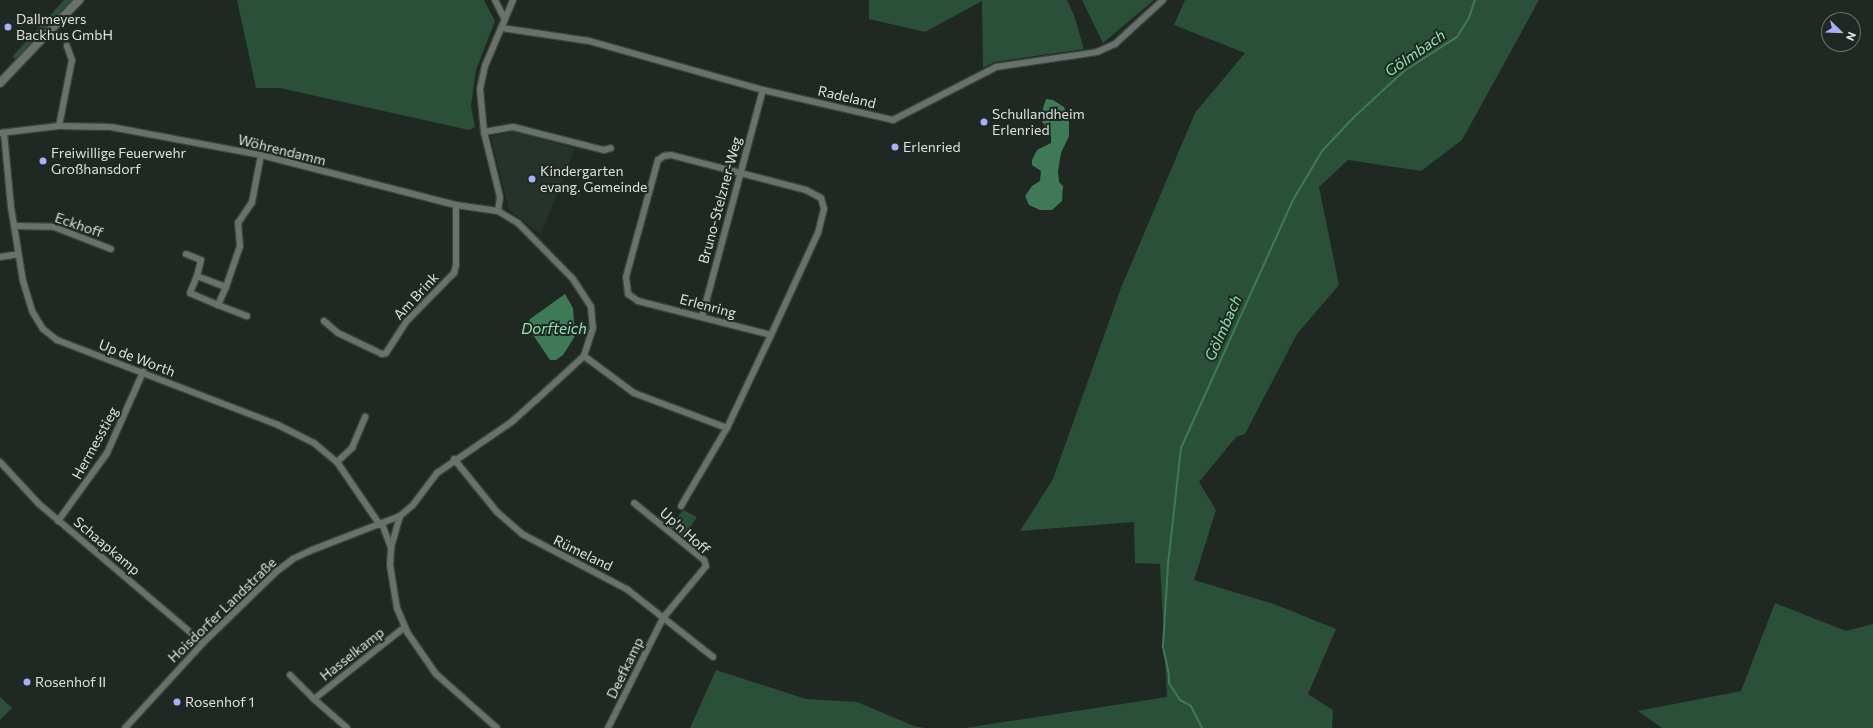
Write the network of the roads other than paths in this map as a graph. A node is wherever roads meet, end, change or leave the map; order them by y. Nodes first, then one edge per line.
1 (79, 0) edge
2 (494, 0) edge
3 (512, 0) edge
4 (1163, 0) edge
5 (505, 20) junction
6 (502, 28) junction
7 (67, 46) dead end
8 (0, 84) edge
9 (763, 90) junction
10 (59, 126) junction
11 (484, 132) junction
12 (2, 133) edge
13 (611, 148) dead end
14 (261, 156) junction
15 (739, 172) junction
16 (456, 205) junction
17 (498, 211) junction
18 (15, 226) junction
19 (111, 249) dead end
20 (18, 254) junction
21 (186, 254) dead end
22 (0, 257) edge
23 (197, 276) junction
24 (226, 287) junction
25 (218, 305) junction
26 (247, 316) dead end
27 (702, 318) junction
28 (324, 321) dead end
29 (771, 335) junction
30 (584, 356) junction
31 (143, 372) junction
32 (365, 416) dead end
33 (727, 428) junction
34 (454, 459) junction
35 (0, 462) edge
36 (337, 462) junction
37 (634, 503) dead end
38 (681, 506) dead end
39 (400, 516) junction
40 (58, 521) junction
41 (381, 525) junction
42 (391, 548) junction
43 (663, 618) junction
44 (405, 627) junction
45 (203, 643) junction
46 (713, 657) dead end
47 (290, 675) dead end
48 (314, 699) junction
49 (125, 728) edge
50 (347, 728) edge
51 (497, 728) edge
52 (608, 728) edge

1 - 8 main road
2 - 5 street
3 - 5 street
4 - 9 street, Radeland
5 - 6 street
6 - 9 street, Radeland
6 - 11 street
7 - 10 street
9 - 15 street, Bruno-Stelzner-Weg
10 - 12 street, Wöhrendamm
10 - 14 street, Wöhrendamm
11 - 13 street
11 - 17 street
12 - 18 street, Up de Worth
14 - 16 street, Wöhrendamm
14 - 24 street
15 - 27 street, Bruno-Stelzner-Weg
15 - 27 street, Erlenring
15 - 29 street, Erlenring
16 - 17 street, Wöhrendamm
16 - 28 street, Am Brink
17 - 30 street, Hoisdorfer Landstraße
18 - 19 street, Eckhoff
18 - 20 street, Up de Worth
20 - 22 street
20 - 31 street, Up de Worth
21 - 23 street
23 - 24 street
23 - 25 street
24 - 25 street
25 - 26 street
27 - 29 street, Erlenring
29 - 33 street
30 - 33 street
30 - 34 street, Hoisdorfer Landstraße
31 - 36 street, Up de Worth
31 - 40 street, Hermesstieg
32 - 36 street
33 - 38 street
34 - 39 street, Hoisdorfer Landstraße
34 - 43 street, Rümeland
35 - 40 street, Schaapkamp
36 - 41 street, Up de Worth
37 - 43 street, Up'n Hoff
39 - 41 street, Hoisdorfer Landstraße
39 - 42 street
40 - 45 street, Schaapkamp
41 - 42 street, Up de Worth
41 - 45 street, Hoisdorfer Landstraße
42 - 44 street
43 - 46 street, Rümeland
43 - 52 street, Deefkamp
44 - 48 street, Hasselkamp
44 - 51 street
45 - 49 street, Hoisdorfer Landstraße
47 - 48 street, Hasselkamp
48 - 50 street, Hasselkamp

